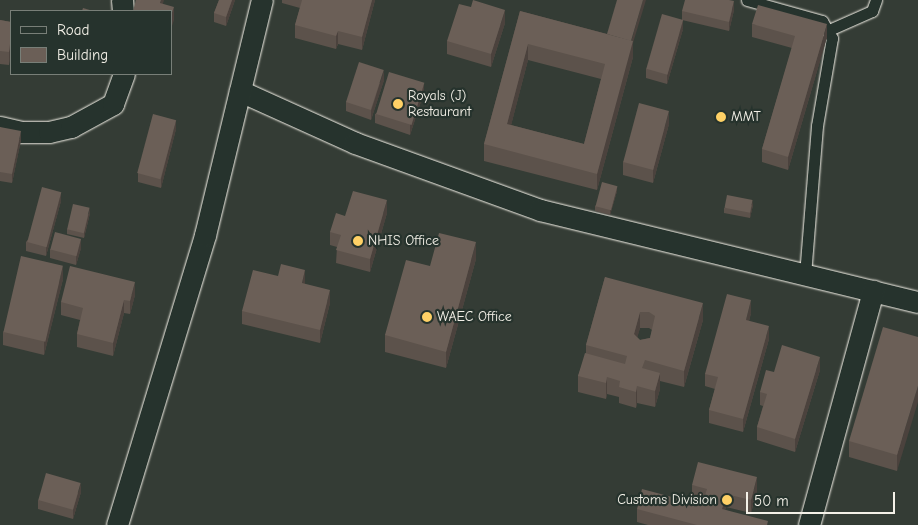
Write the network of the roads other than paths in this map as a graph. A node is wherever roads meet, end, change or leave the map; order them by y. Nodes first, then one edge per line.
1 (262, 0) edge
2 (751, 0) edge
3 (876, 0) edge
4 (830, 30) junction
5 (124, 75) edge
6 (240, 91) junction
7 (0, 127) edge
8 (805, 274) junction
9 (873, 291) junction
10 (918, 302) edge
11 (117, 525) edge
12 (809, 525) edge

1 - 6 street
2 - 4 lane
3 - 4 lane
4 - 8 lane
5 - 7 street
6 - 8 street
6 - 11 street
8 - 9 street
9 - 10 street
9 - 12 street

